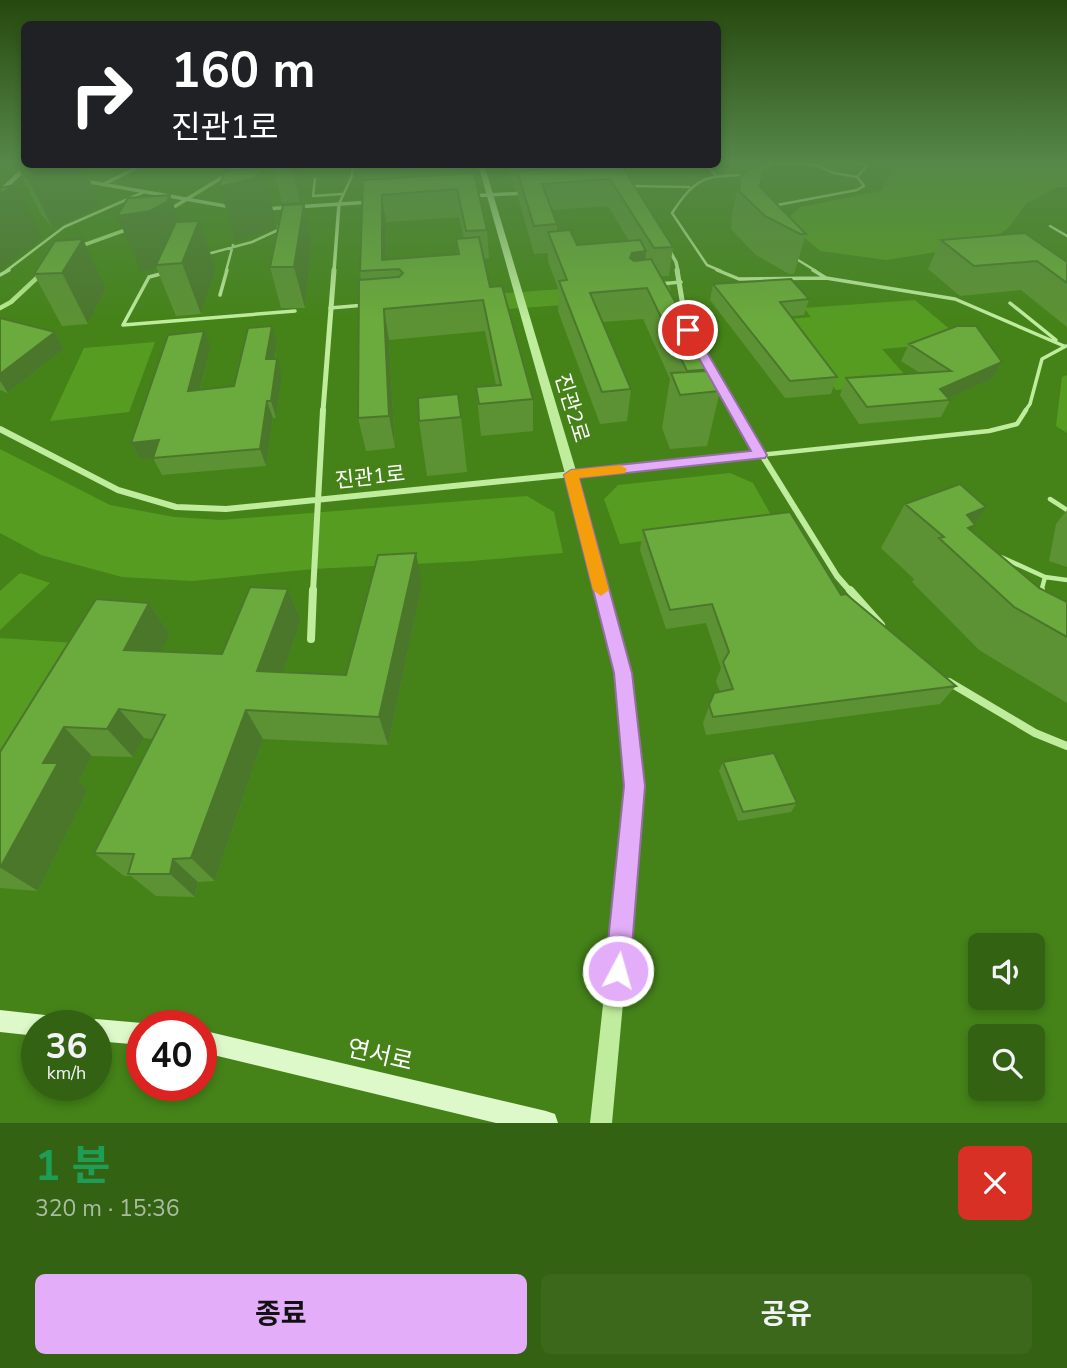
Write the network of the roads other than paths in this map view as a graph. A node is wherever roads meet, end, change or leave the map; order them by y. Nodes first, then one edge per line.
1 (85, 214) edge
2 (338, 214) edge
3 (495, 214) edge
4 (673, 214) edge
5 (280, 220) edge
6 (1050, 226) dead end
7 (1067, 236) edge
8 (664, 241) edge
9 (233, 245) junction
10 (197, 257) edge
11 (793, 257) edge
12 (169, 272) edge
13 (0, 275) edge
14 (826, 278) junction
15 (681, 282) junction
16 (656, 284) edge
17 (220, 295) dead end
18 (1010, 303) dead end
19 (378, 304) edge
20 (330, 308) junction
21 (295, 311) dead end
22 (688, 330) edge
23 (1065, 346) edge
24 (705, 358) edge
25 (0, 429) edge
26 (760, 455) junction
27 (571, 475) junction
28 (1050, 499) dead end
29 (316, 500) junction
30 (1067, 510) edge
31 (998, 556) edge
32 (1045, 577) junction
33 (1067, 580) edge
34 (1039, 602) edge
35 (885, 629) edge
36 (311, 639) dead end
37 (937, 673) edge
38 (1067, 746) edge
39 (0, 1021) edge
40 (21, 1023) edge
41 (217, 1045) edge
42 (546, 1123) edge
43 (601, 1123) edge

1 - 13 lane
2 - 20 street
3 - 27 street, 진관2로
4 - 14 lane
5 - 9 lane
6 - 7 lane
8 - 15 street
9 - 10 lane
9 - 17 lane
11 - 14 lane
12 - 21 lane
14 - 23 lane
15 - 16 lane
15 - 22 street
18 - 23 lane
19 - 20 lane
20 - 29 street
23 - 26 lane
24 - 26 street
25 - 29 street, 진관1로
26 - 27 street, 진관1로
26 - 35 street
27 - 29 street, 진관1로
27 - 43 street, 진관2로
28 - 30 lane
29 - 36 street
31 - 32 lane
32 - 33 lane
32 - 34 lane
37 - 38 street
39 - 40 main road
41 - 42 main road, 연서로

